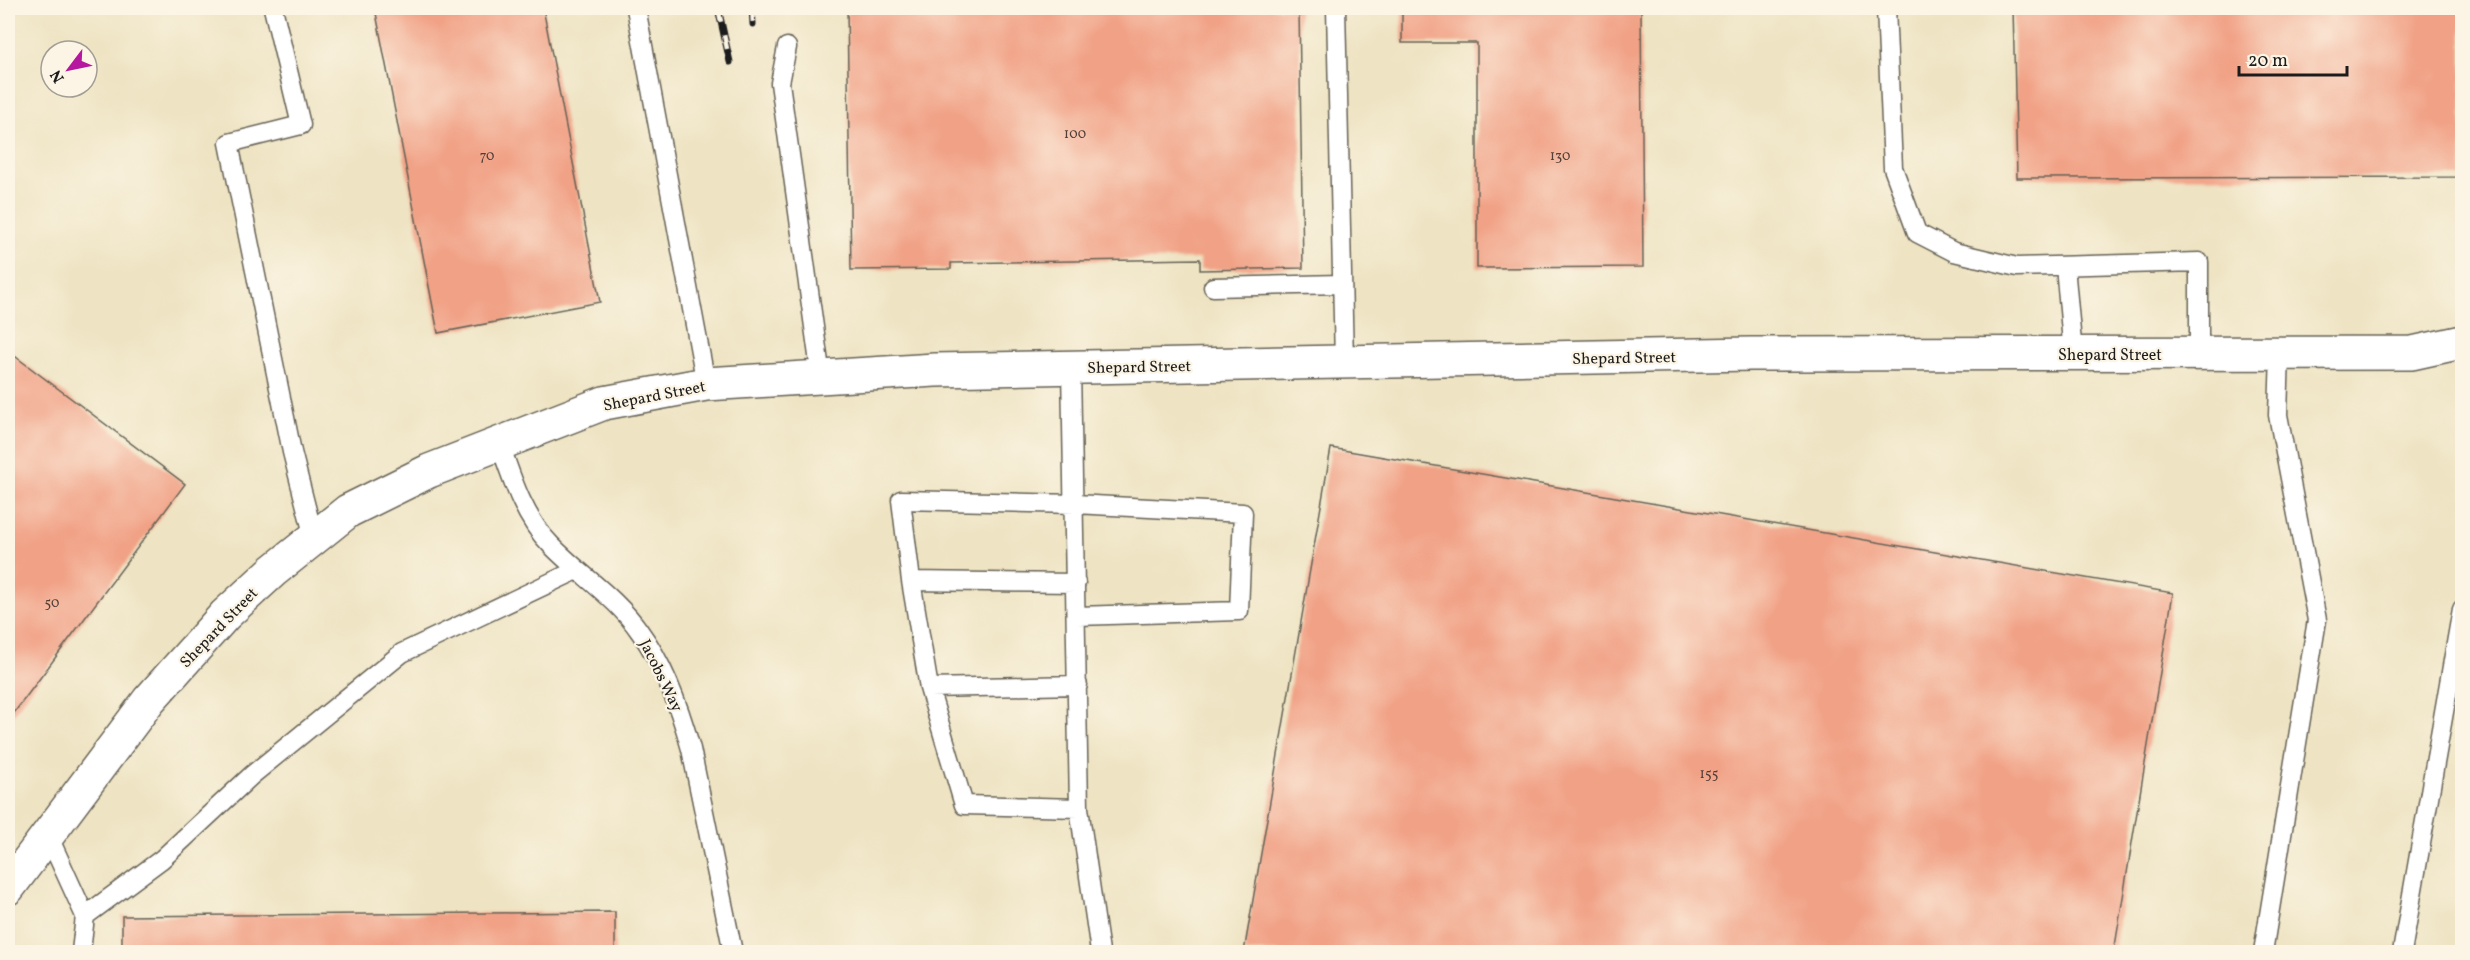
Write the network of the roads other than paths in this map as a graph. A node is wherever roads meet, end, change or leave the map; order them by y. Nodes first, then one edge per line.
1 (273, 8) edge
2 (636, 8) edge
3 (1336, 8) edge
4 (1886, 8) edge
5 (787, 47) dead end
6 (2065, 266) junction
7 (1342, 284) junction
8 (1213, 287) dead end
9 (2463, 342) edge
10 (2280, 353) junction
11 (2073, 354) junction
12 (2199, 354) junction
13 (1344, 362) junction
14 (1071, 368) junction
15 (821, 377) junction
16 (706, 384) junction
17 (500, 444) junction
18 (1075, 504) junction
19 (314, 538) junction
20 (577, 570) junction
21 (911, 581) junction
22 (1076, 583) junction
23 (2463, 609) edge
24 (1077, 616) junction
25 (1078, 686) junction
26 (929, 688) junction
27 (1079, 808) junction
28 (48, 835) junction
29 (8, 888) edge
30 (85, 916) junction
31 (81, 952) edge
32 (733, 952) edge
33 (1100, 952) edge
34 (2263, 952) edge
35 (2402, 952) edge

1 - 19 lane
2 - 16 lane
3 - 7 lane
4 - 6 lane
5 - 15 lane
6 - 11 lane
6 - 12 lane
7 - 8 lane
7 - 13 lane
9 - 10 street, Shepard Street
10 - 12 street, Shepard Street
10 - 34 lane
11 - 12 street, Shepard Street
11 - 13 street, Shepard Street
13 - 14 street, Shepard Street
14 - 15 street, Shepard Street
14 - 18 lane
15 - 16 street, Shepard Street
16 - 17 street, Shepard Street
17 - 19 street, Shepard Street
17 - 20 lane, Jacobs Way
18 - 21 lane
18 - 22 lane
18 - 24 lane
19 - 28 street, Shepard Street
20 - 30 lane
20 - 32 lane, Jacobs Way
21 - 22 lane
21 - 26 lane
22 - 24 lane
23 - 35 lane
24 - 25 lane
25 - 26 lane
25 - 27 lane
26 - 27 lane
27 - 33 lane
28 - 29 street, Shepard Street
28 - 30 lane
30 - 31 lane

